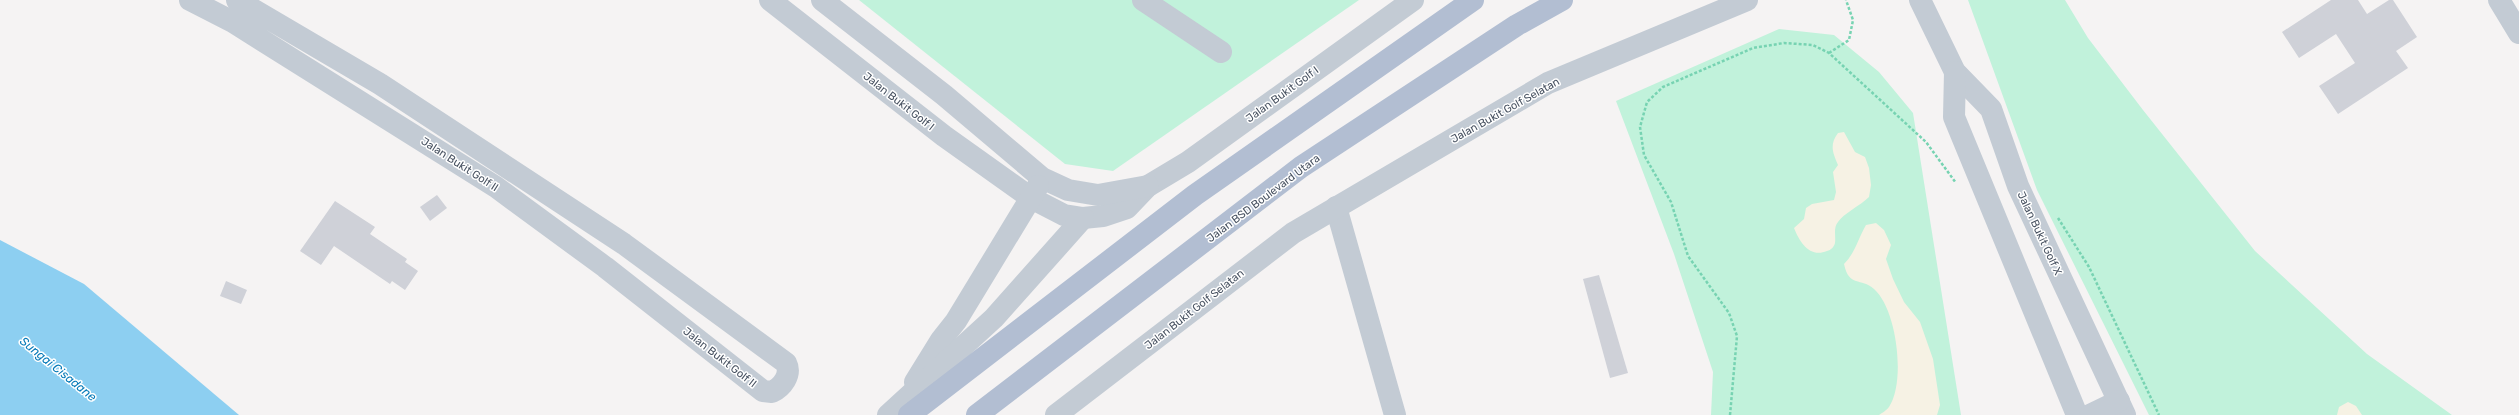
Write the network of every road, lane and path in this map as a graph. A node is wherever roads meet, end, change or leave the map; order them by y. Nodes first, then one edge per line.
1 (190, 0) edge
2 (237, 0) edge
3 (770, 0) edge
4 (822, 0) edge
5 (1143, 0) edge
6 (1413, 0) edge
7 (1473, 0) edge
8 (1562, 0) edge
9 (1747, 0) edge
10 (1846, 0) edge
11 (1920, 0) edge
12 (2499, 0) edge
13 (2519, 33) edge
14 (1221, 52) dead end
15 (1829, 54) junction
16 (1955, 72) junction
17 (1042, 178) junction
18 (1148, 186) junction
19 (2018, 186) junction
20 (1960, 190) dead end
21 (1985, 197) junction
22 (1031, 198) junction
23 (1336, 207) junction
24 (2057, 217) dead end
25 (1083, 218) junction
26 (907, 407) edge
27 (2122, 408) edge
28 (888, 415) edge
29 (977, 415) edge
30 (1056, 415) edge
31 (1395, 415) edge
32 (1730, 415) edge
33 (2077, 415) edge
34 (2090, 415) edge
35 (2159, 415) edge

1 - 2 street, Jalan Bukit Golf II
3 - 22 street, Jalan Bukit Golf I
4 - 17 street, Jalan Bukit Golf I
5 - 14 street
6 - 18 street, Jalan Bukit Golf I
7 - 26 main road
8 - 29 main road, Jalan BSD Boulevard Utara
9 - 23 street, Jalan Bukit Golf Selatan
10 - 15 path
11 - 16 street, Jalan Bukit Golf X
12 - 13 street
15 - 20 path
15 - 32 path
16 - 19 street, Jalan Bukit Golf X
16 - 21 street, Jalan Bukit Golf X
17 - 18 street, Jalan Bukit Golf I
17 - 22 street
18 - 25 street, Jalan Bukit Golf I
19 - 21 street
19 - 27 street, Jalan Bukit Golf X
21 - 33 street, Jalan Bukit Golf X
22 - 25 street, Jalan Bukit Golf I
22 - 26 street
23 - 30 street, Jalan Bukit Golf Selatan
23 - 31 street
24 - 35 path
25 - 26 street
26 - 28 street
27 - 34 street, Jalan Bukit Golf X

